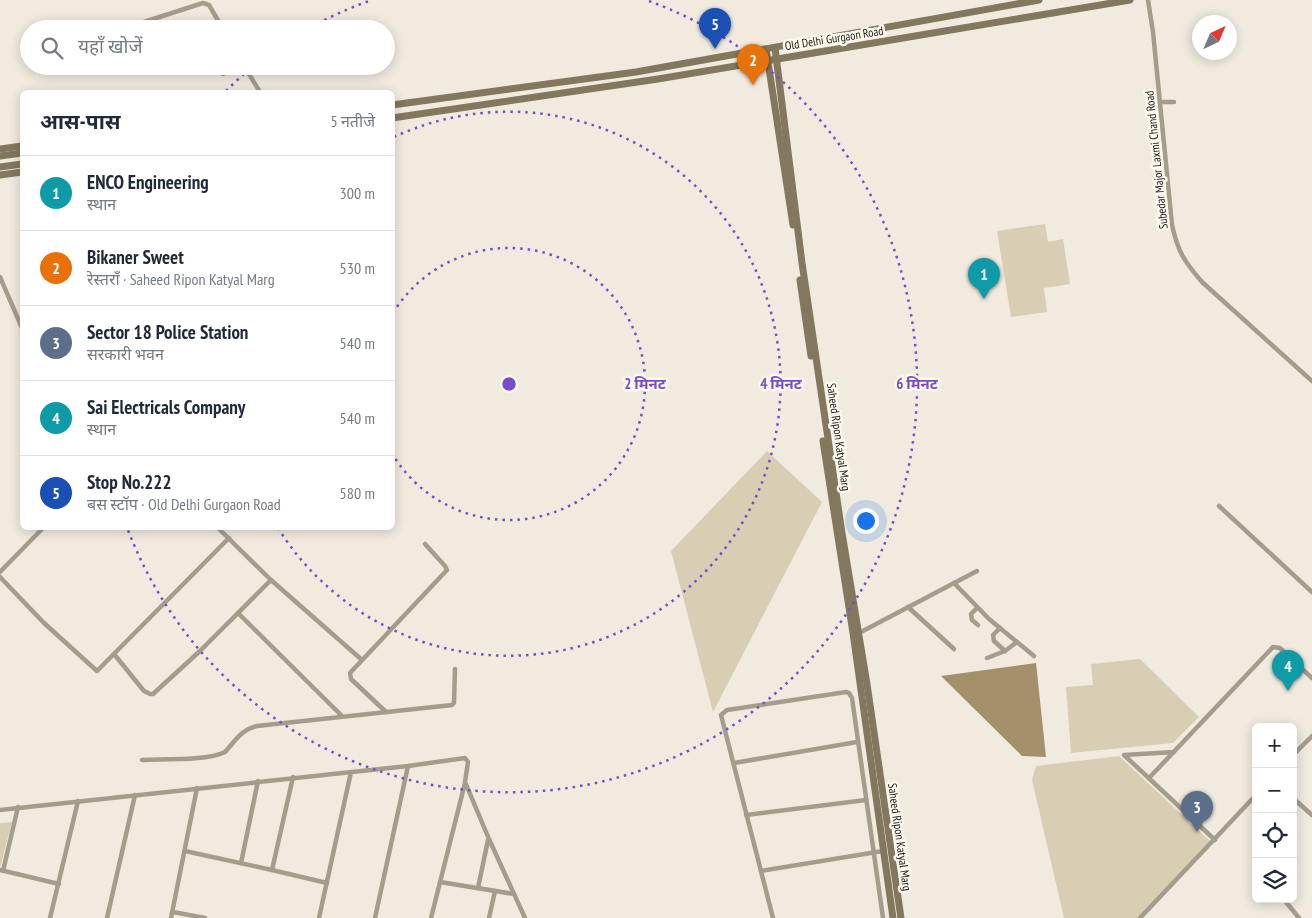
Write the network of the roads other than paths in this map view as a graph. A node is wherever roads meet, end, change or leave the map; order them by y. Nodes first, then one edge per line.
1 (1038, 0) edge
2 (1130, 0) edge
3 (1148, 0) edge
4 (151, 20) edge
5 (218, 20) edge
6 (775, 48) junction
7 (766, 49) junction
8 (777, 59) junction
9 (768, 61) junction
10 (250, 75) edge
11 (259, 90) edge
12 (1160, 102) junction
13 (1174, 102) dead end
14 (395, 104) edge
15 (395, 118) edge
16 (20, 146) edge
17 (0, 149) edge
18 (20, 153) edge
19 (0, 156) edge
20 (20, 164) edge
21 (0, 167) edge
22 (20, 172) edge
23 (0, 175) edge
24 (0, 277) edge
25 (20, 323) edge
26 (1312, 381) edge
27 (832, 484) junction
28 (1219, 506) dead end
29 (41, 530) edge
30 (220, 530) edge
31 (229, 538) junction
32 (425, 544) dead end
33 (978, 571) dead end
34 (0, 572) edge
35 (0, 577) edge
36 (271, 580) junction
37 (954, 583) junction
38 (1312, 592) edge
39 (908, 608) junction
40 (977, 608) junction
41 (238, 613) junction
42 (978, 625) dead end
43 (1000, 628) junction
44 (859, 633) junction
45 (1017, 642) junction
46 (954, 649) dead end
47 (1005, 651) junction
48 (114, 654) junction
49 (1034, 656) dead end
50 (987, 658) dead end
51 (362, 660) junction
52 (455, 669) dead end
53 (1312, 678) edge
54 (864, 686) junction
55 (386, 712) junction
56 (342, 716) junction
57 (1312, 736) edge
58 (857, 742) junction
59 (1297, 751) edge
60 (1174, 752) junction
61 (142, 760) dead end
62 (734, 763) junction
63 (408, 766) junction
64 (351, 772) junction
65 (293, 777) junction
66 (1149, 778) junction
67 (258, 781) junction
68 (465, 782) junction
69 (197, 788) junction
70 (135, 795) junction
71 (1252, 799) edge
72 (866, 800) junction
73 (78, 801) junction
74 (1297, 802) edge
75 (18, 808) junction
76 (0, 810) edge
77 (746, 816) junction
78 (1312, 816) edge
79 (489, 839) junction
80 (1215, 840) junction
81 (184, 851) junction
82 (883, 852) junction
83 (873, 853) junction
84 (241, 863) junction
85 (272, 870) junction
86 (2, 871) edge
87 (761, 871) junction
88 (440, 882) junction
89 (327, 883) junction
90 (59, 884) junction
91 (478, 888) junction
92 (495, 891) junction
93 (514, 894) junction
94 (1287, 903) edge
95 (173, 912) junction
96 (50, 918) edge
97 (107, 918) edge
98 (171, 918) edge
99 (205, 918) edge
100 (319, 918) edge
101 (375, 918) edge
102 (431, 918) edge
103 (489, 918) edge
104 (525, 918) edge
105 (773, 918) edge
106 (882, 918) edge
107 (893, 918) edge
108 (901, 918) edge
109 (1140, 918) edge
110 (1299, 918) edge

1 - 6 street, Old Delhi Gurgaon Road
2 - 8 street, Old Delhi Gurgaon Road
3 - 12 street, Subedar Major Laxmi Chand Road
4 - 5 street
6 - 7 street, Old Delhi Gurgaon Road
6 - 8 street, Saheed Ripon Katyal Marg
7 - 9 street, Saheed Ripon Katyal Marg
7 - 14 street, Old Delhi Gurgaon Road
8 - 9 street, Old Delhi Gurgaon Road
8 - 27 street, Saheed Ripon Katyal Marg
9 - 15 street, Old Delhi Gurgaon Road
9 - 27 street, Saheed Ripon Katyal Marg
10 - 11 street
12 - 13 street
12 - 26 street, Subedar Major Laxmi Chand Road
16 - 17 street
18 - 19 street
20 - 21 street
22 - 23 street
24 - 25 street
27 - 44 street, Saheed Ripon Katyal Marg
27 - 54 street, Saheed Ripon Katyal Marg
28 - 38 street
29 - 34 street
30 - 31 street
31 - 36 street
31 - 48 street
32 - 51 street
33 - 37 street
35 - 48 street
36 - 41 street
36 - 51 street
37 - 39 street
37 - 40 street
39 - 44 street
39 - 46 street
40 - 42 street
40 - 43 street
41 - 48 street
41 - 56 street
43 - 45 street
43 - 47 street
44 - 54 street, Saheed Ripon Katyal Marg
45 - 47 street
45 - 49 street
47 - 50 street
51 - 55 street
52 - 55 street
53 - 60 street
54 - 82 street, Saheed Ripon Katyal Marg
54 - 108 street, Saheed Ripon Katyal Marg
55 - 56 street
56 - 61 street
57 - 59 street
58 - 62 street
58 - 62 street
58 - 72 street
60 - 66 street
60 - 66 street
62 - 77 street
63 - 64 street
63 - 68 street
63 - 101 street
64 - 65 street
64 - 89 street
65 - 67 street
65 - 85 street
66 - 80 street
67 - 69 street
67 - 84 street
68 - 79 street
68 - 88 street
69 - 70 street
69 - 81 street
70 - 73 street
70 - 97 street
71 - 80 street
72 - 77 street
72 - 83 street
73 - 75 street
73 - 90 street
74 - 78 street
75 - 76 street
75 - 86 street
77 - 87 street
79 - 91 street
79 - 93 street
80 - 109 street
81 - 84 street
81 - 95 street
82 - 83 street
82 - 107 street, Saheed Ripon Katyal Marg
83 - 87 street
83 - 106 street
84 - 85 street
85 - 89 street
86 - 90 street
87 - 105 street
88 - 91 street
88 - 102 street
89 - 100 street
90 - 96 street
91 - 92 street
92 - 93 street
92 - 103 street
93 - 104 street
94 - 110 street
95 - 98 street
95 - 99 street

